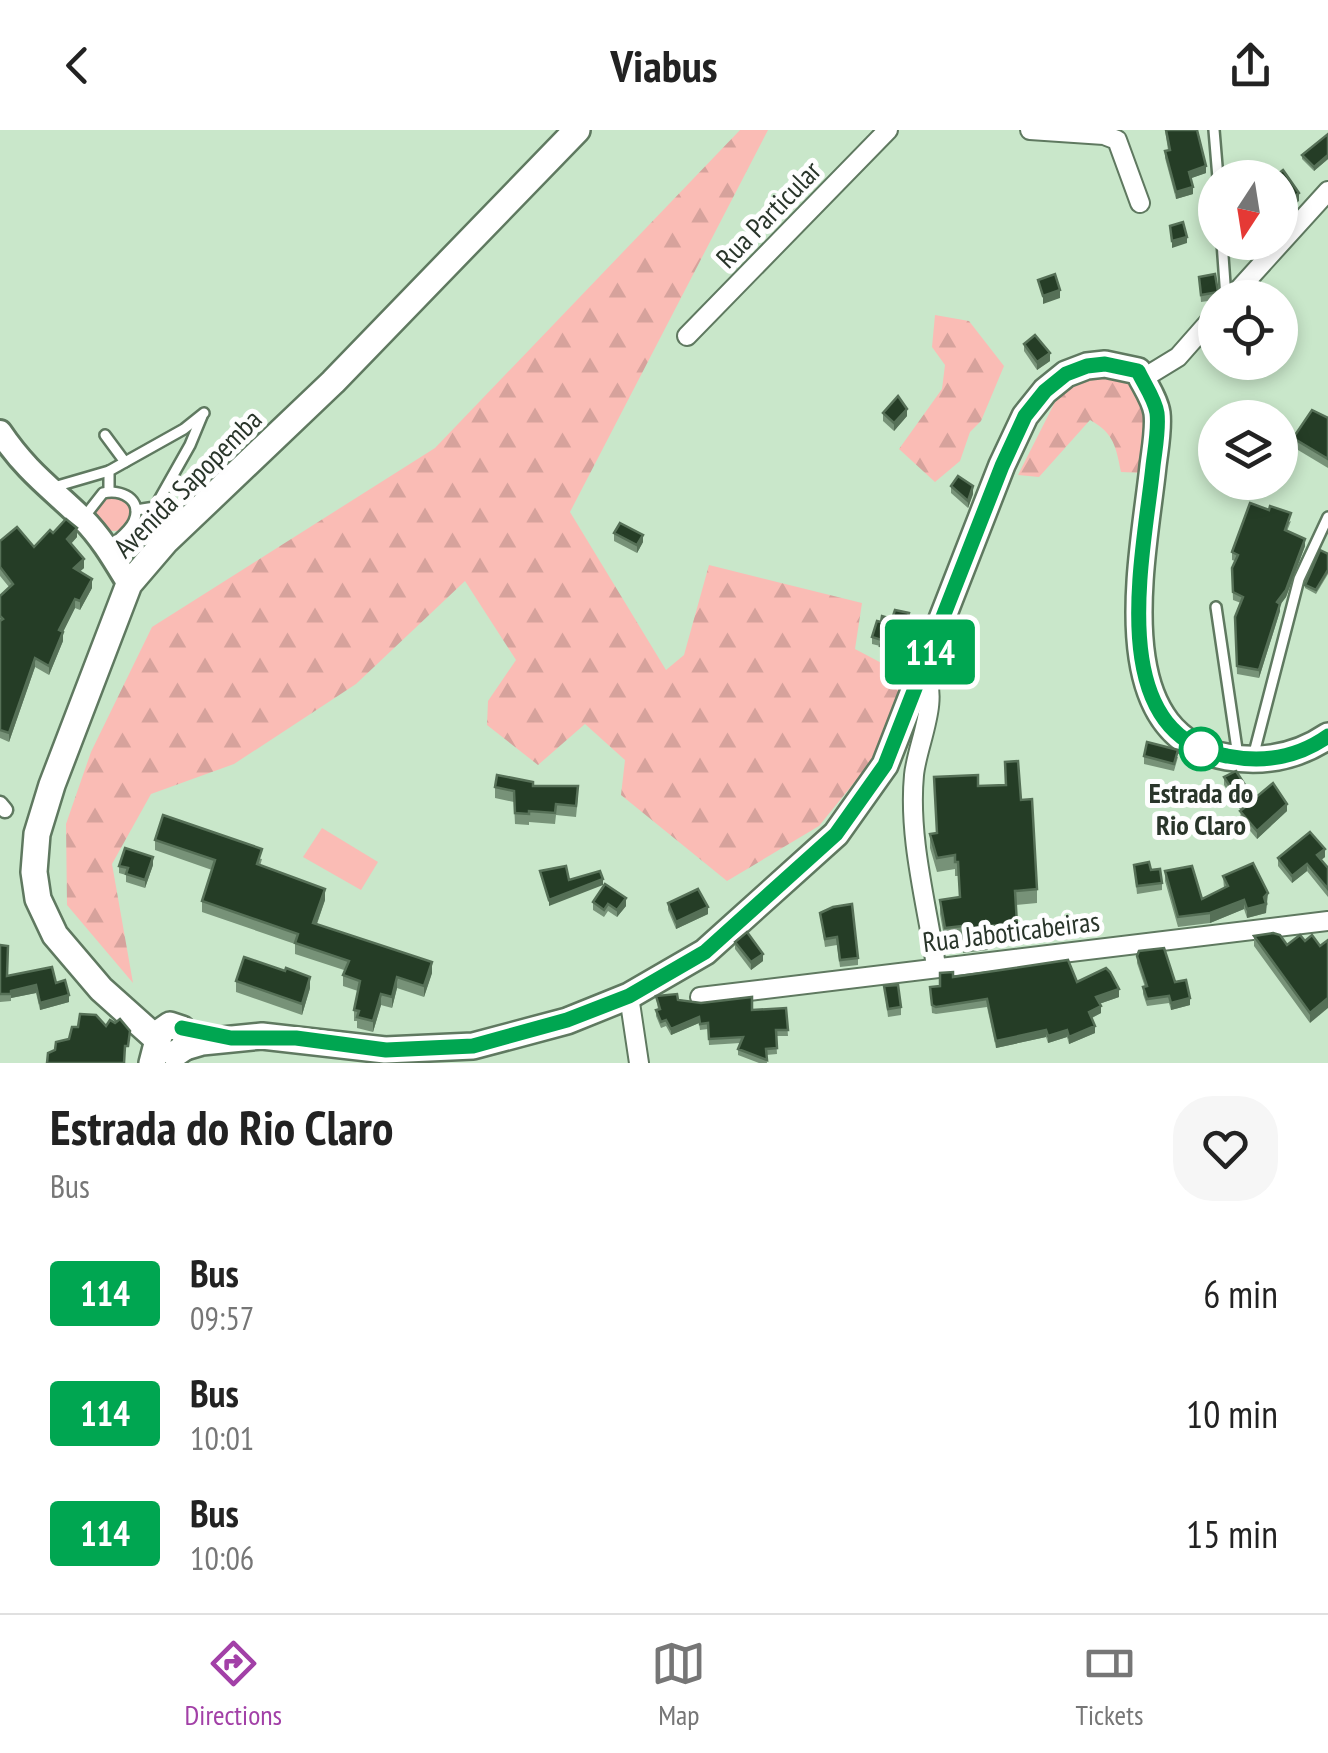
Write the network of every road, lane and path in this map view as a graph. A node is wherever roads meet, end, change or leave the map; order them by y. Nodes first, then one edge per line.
1 (577, 130) edge
2 (888, 130) edge
3 (1030, 130) edge
4 (1214, 130) edge
5 (1216, 160) edge
6 (1328, 191) edge
7 (1140, 203) dead end
8 (1245, 280) edge
9 (1198, 334) edge
10 (687, 336) dead end
11 (1142, 379) junction
12 (0, 432) edge
13 (105, 435) dead end
14 (124, 462) junction
15 (109, 471) junction
16 (47, 489) junction
17 (109, 491) junction
18 (136, 510) junction
19 (1328, 518) edge
20 (83, 519) junction
21 (108, 549) junction
22 (129, 584) junction
23 (1216, 607) dead end
24 (923, 670) junction
25 (1328, 736) edge
26 (1245, 759) junction
27 (1328, 921) edge
28 (936, 966) junction
29 (629, 996) junction
30 (700, 997) dead end
31 (170, 1045) edge
32 (640, 1063) edge

1 - 22 main road, Avenida Sapopemba
2 - 10 street, Rua Particular
3 - 7 street
4 - 5 lane
6 - 8 street
9 - 11 street
11 - 24 main road
11 - 26 main road
12 - 16 street
13 - 14 lane
14 - 15 lane
14 - 18 lane
15 - 16 lane
15 - 17 lane
16 - 20 street
17 - 18 lane
17 - 20 lane
18 - 21 lane
19 - 26 lane
20 - 21 street
21 - 22 street
22 - 31 main road, Avenida Sapopemba
23 - 26 lane
24 - 28 street
24 - 29 main road
25 - 26 main road
27 - 28 street, Rua Jaboticabeiras
28 - 30 street, Rua Jaboticabeiras
29 - 31 main road
29 - 32 street

